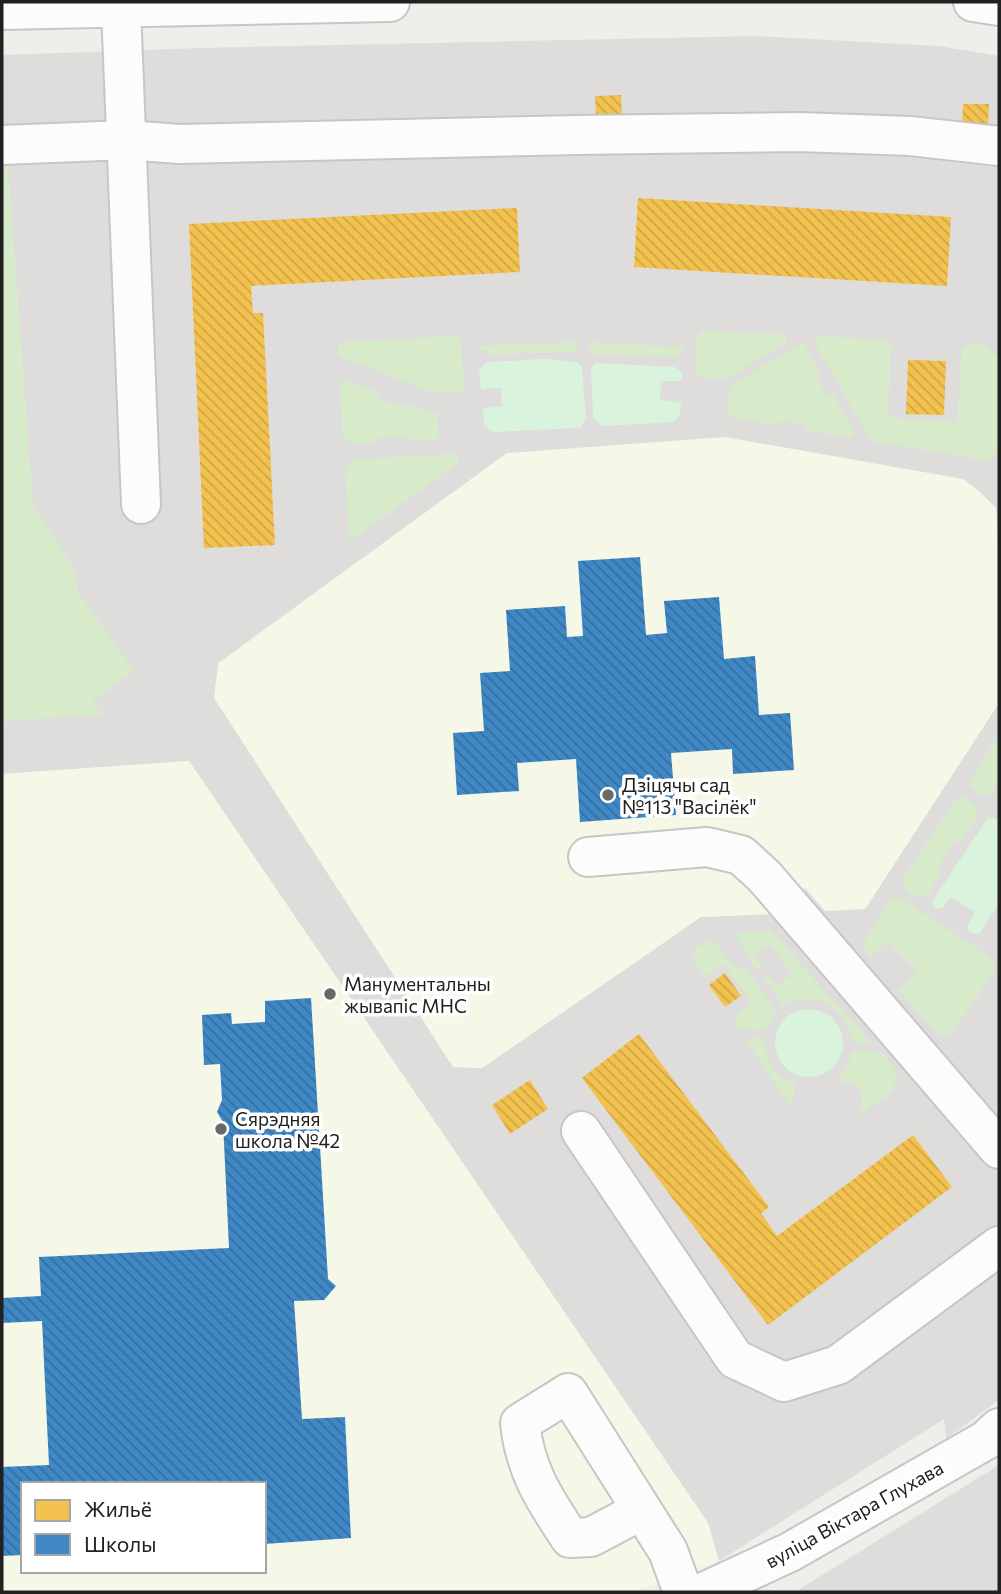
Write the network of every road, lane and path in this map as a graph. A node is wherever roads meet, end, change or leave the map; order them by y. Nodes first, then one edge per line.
1 (390, 2) edge
2 (973, 2) edge
3 (999, 6) edge
4 (121, 8) junction
5 (2, 10) edge
6 (127, 140) junction
7 (2, 145) edge
8 (999, 146) edge
9 (141, 503) dead end
10 (588, 857) dead end
11 (581, 1131) dead end
12 (999, 1149) edge
13 (999, 1245) edge
14 (999, 1428) edge
15 (642, 1510) junction
16 (683, 1592) edge
17 (704, 1592) edge

1 - 4 street
2 - 3 street
4 - 5 street
4 - 6 street
6 - 7 street
6 - 8 street
6 - 9 street
10 - 12 street
11 - 13 street
14 - 17 street, вуліца Віктара Глухава
15 - 15 street
15 - 16 street

